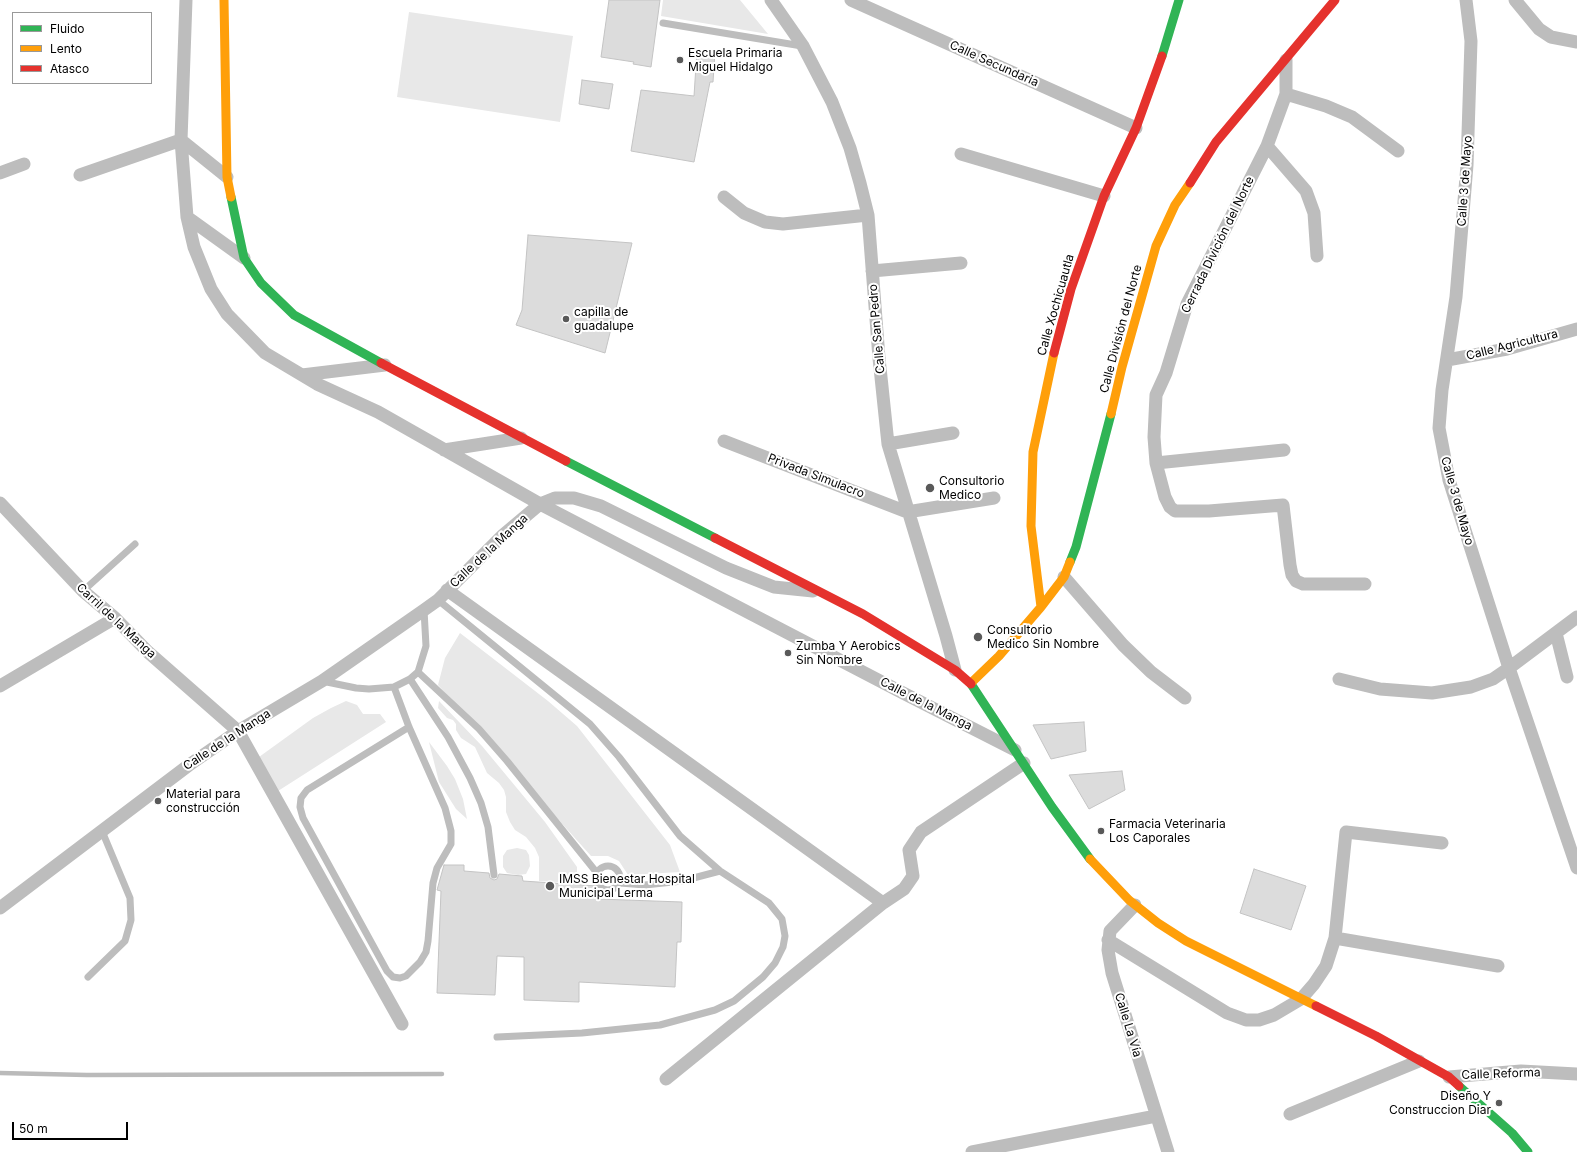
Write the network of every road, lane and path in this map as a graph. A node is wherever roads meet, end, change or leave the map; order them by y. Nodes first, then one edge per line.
1 (186, 0) edge
2 (224, 0) edge
3 (771, 0) edge
4 (852, 0) edge
5 (1179, 0) edge
6 (1335, 0) edge
7 (1466, 0) edge
8 (1515, 0) edge
9 (663, 23) dead end
10 (1577, 42) edge
11 (803, 46) junction
12 (1286, 60) junction
13 (1286, 94) junction
14 (1136, 128) junction
15 (181, 140) junction
16 (1267, 146) junction
17 (1398, 151) dead end
18 (961, 154) dead end
19 (24, 164) dead end
20 (0, 173) edge
21 (80, 175) dead end
22 (227, 177) junction
23 (1104, 196) junction
24 (724, 198) dead end
25 (868, 215) junction
26 (187, 217) junction
27 (1317, 256) dead end
28 (244, 258) junction
29 (961, 263) dead end
30 (872, 271) junction
31 (1577, 329) edge
32 (1447, 360) junction
33 (386, 366) junction
34 (302, 376) junction
35 (953, 433) dead end
36 (521, 438) junction
37 (724, 440) dead end
38 (888, 444) junction
39 (444, 450) junction
40 (1284, 450) dead end
41 (1156, 463) junction
42 (994, 498) dead end
43 (0, 503) edge
44 (540, 504) junction
45 (907, 512) junction
46 (135, 544) dead end
47 (1064, 577) junction
48 (1366, 584) dead end
49 (448, 590) junction
50 (83, 591) junction
51 (820, 592) junction
52 (438, 600) junction
53 (1041, 607) junction
54 (424, 610) junction
55 (1577, 617) edge
56 (115, 618) junction
57 (1556, 633) junction
58 (1509, 668) junction
59 (955, 670) junction
60 (418, 672) junction
61 (1567, 677) dead end
62 (410, 679) junction
63 (1340, 679) dead end
64 (322, 681) junction
65 (971, 683) junction
66 (0, 686) edge
67 (394, 687) junction
68 (1185, 698) dead end
69 (409, 727) junction
70 (238, 731) junction
71 (1017, 751) junction
72 (1024, 763) junction
73 (102, 831) junction
74 (1442, 843) dead end
75 (1577, 868) edge
76 (720, 871) junction
77 (597, 873) junction
78 (494, 875) dead end
79 (620, 883) junction
80 (883, 903) junction
81 (2, 904) edge
82 (1135, 905) junction
83 (1335, 938) junction
84 (1108, 940) junction
85 (1498, 966) dead end
86 (88, 976) dead end
87 (1301, 999) junction
88 (402, 1024) dead end
89 (497, 1037) dead end
90 (1419, 1060) junction
91 (1577, 1074) edge
92 (1449, 1077) junction
93 (666, 1079) dead end
94 (1290, 1114) dead end
95 (1156, 1116) junction
96 (972, 1152) edge
97 (1168, 1152) edge
98 (1528, 1152) edge

1 - 15 street
2 - 22 main road
3 - 11 street, Calle San Pedro
4 - 14 street, Calle Secundaria
5 - 14 main road, Calle Xochicuautla
6 - 12 main road, Calle División del Norte
7 - 32 street, Calle 3 de Mayo
8 - 10 street
9 - 11 lane
11 - 25 street, Calle San Pedro
12 - 13 street, Cerrada Divición del Norte
12 - 47 main road, Calle División del Norte
13 - 16 street, Cerrada Divición del Norte
13 - 17 street
14 - 23 main road, Calle Xochicuautla
15 - 21 street
15 - 22 street
15 - 26 street
16 - 27 street
16 - 41 street, Cerrada Divición del Norte
18 - 23 street
19 - 20 street
22 - 28 main road
23 - 53 main road, Calle Xochicuautla
24 - 25 street
25 - 30 street, Calle San Pedro
26 - 28 street
26 - 34 street
28 - 33 main road
29 - 30 street
30 - 38 street, Calle San Pedro
31 - 32 street, Calle Agricultura
32 - 58 street, Calle 3 de Mayo
33 - 34 street
33 - 36 main road
34 - 39 street
35 - 38 street
36 - 39 street
36 - 51 main road
37 - 45 street, Privada Simulacro
38 - 45 street, Calle San Pedro
39 - 44 street
40 - 41 street
41 - 48 street, Cerrada Divición del Norte
42 - 45 street
43 - 50 street, Carril de la Manga
44 - 49 street, Calle de la Manga
44 - 51 street
44 - 71 street, Calle de la Manga
45 - 59 street, Calle San Pedro
46 - 50 lane
47 - 53 main road, Calle División del Norte
47 - 68 street
49 - 52 street, Calle de la Manga
49 - 80 street
50 - 56 street, Carril de la Manga
51 - 59 main road
52 - 54 street, Calle de la Manga
52 - 76 lane
53 - 65 main road, Calle División del Norte
54 - 60 lane
54 - 64 street, Calle de la Manga
55 - 57 street
56 - 66 street
56 - 70 street, Carril de la Manga
57 - 58 street
57 - 61 street
58 - 63 street
58 - 75 street, Calle 3 de Mayo
59 - 65 main road
60 - 62 lane
60 - 77 lane
62 - 67 lane
62 - 78 lane
64 - 67 lane
64 - 70 street, Calle de la Manga
65 - 71 main road
67 - 69 lane
69 - 69 lane
70 - 73 street, Calle de la Manga
70 - 88 street, Carril de la Manga
71 - 72 main road
72 - 80 street
72 - 82 main road
73 - 81 street, Calle de la Manga
73 - 86 lane
74 - 83 street
76 - 79 lane
76 - 89 lane
77 - 79 lane
77 - 79 lane
80 - 93 street
82 - 84 street
82 - 87 main road
83 - 85 street
83 - 87 street
84 - 87 street
84 - 95 street, Calle La Vía
87 - 90 main road
90 - 92 main road
90 - 94 street
91 - 92 street, Calle Reforma
92 - 98 main road
95 - 96 street
95 - 97 street, Calle La Vía

